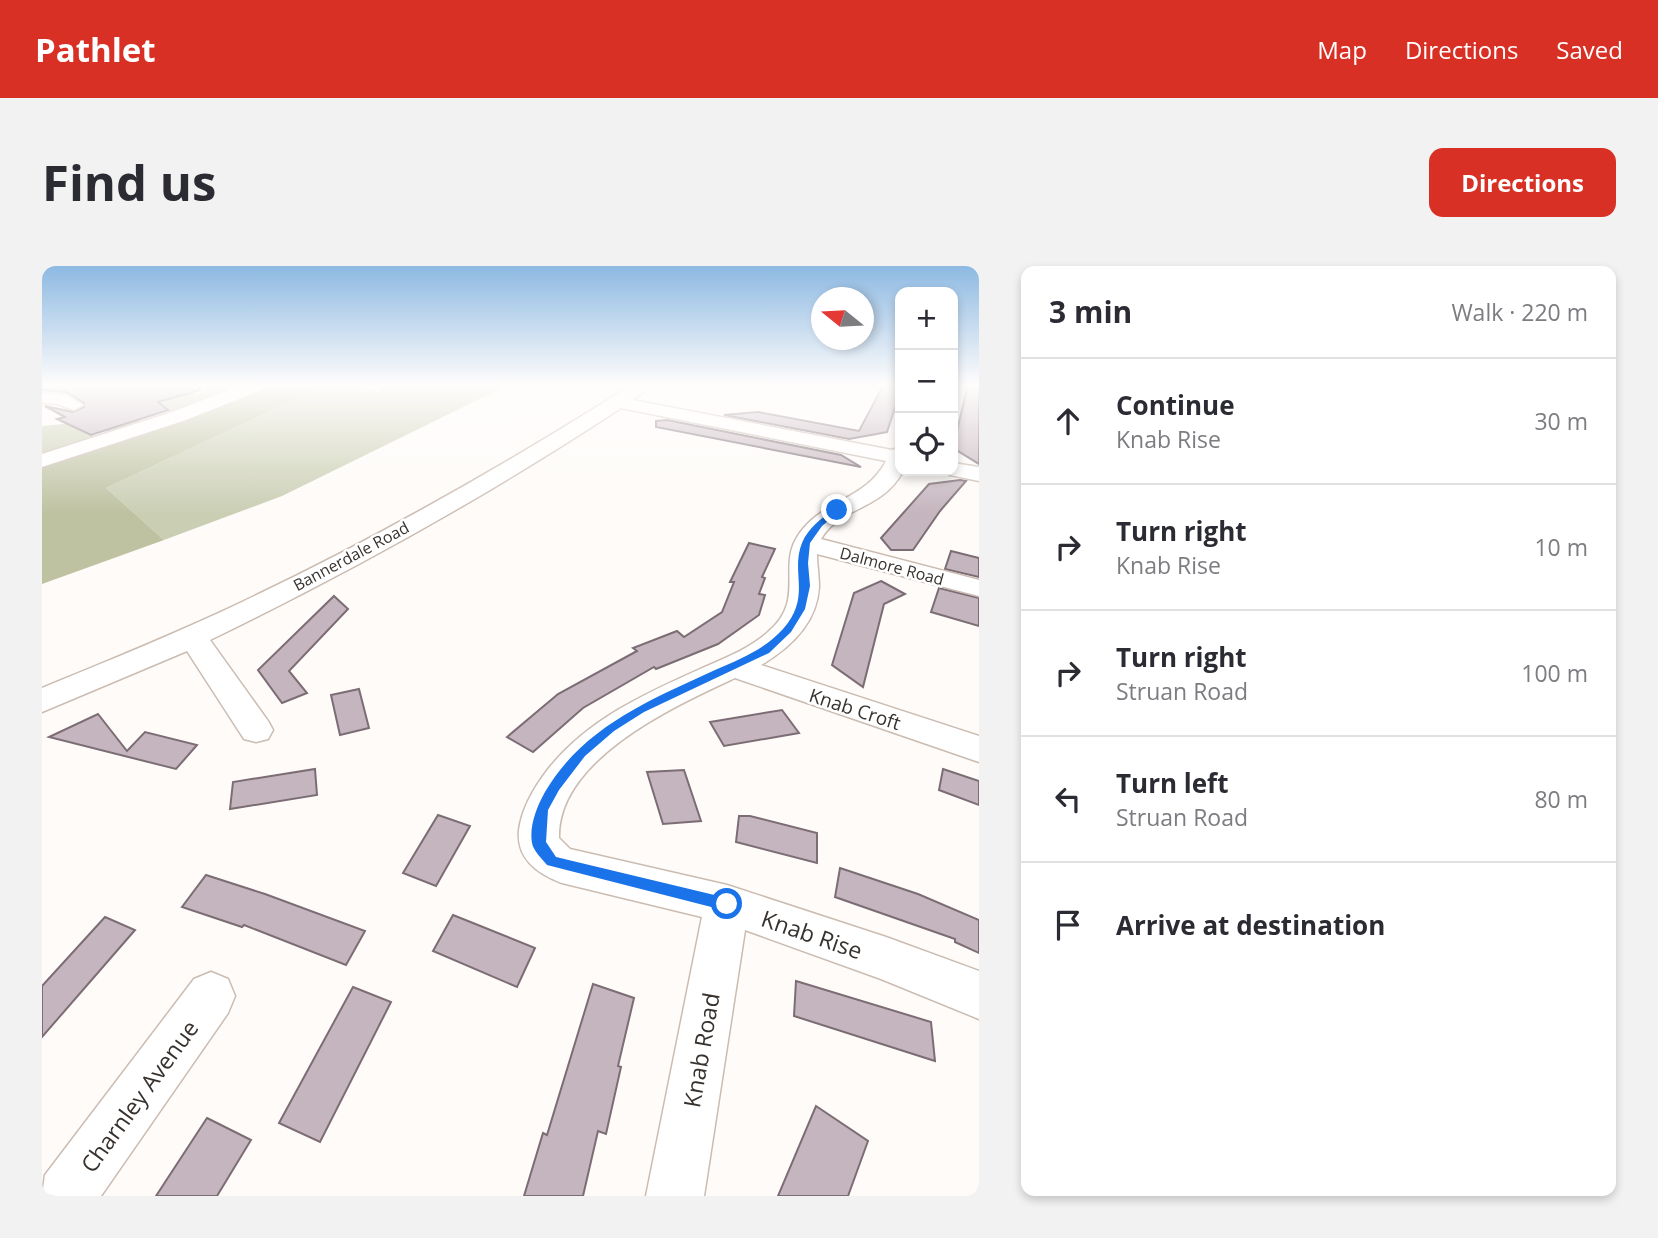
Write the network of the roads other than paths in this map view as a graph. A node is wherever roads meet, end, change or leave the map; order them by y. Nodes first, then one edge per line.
1 (144, 427) edge
2 (576, 427) edge
3 (748, 427) edge
4 (895, 456) edge
5 (42, 461) edge
6 (895, 465) edge
7 (958, 470) edge
8 (979, 474) edge
9 (806, 543) junction
10 (979, 588) edge
11 (192, 636) junction
12 (733, 666) junction
13 (42, 701) edge
14 (256, 730) dead end
15 (979, 748) edge
16 (727, 904) junction
17 (979, 995) edge
18 (211, 996) dead end
19 (66, 1196) edge
20 (675, 1196) edge

1 - 5 street
2 - 11 street, Bannerdale Road
3 - 4 street
6 - 9 street
7 - 8 street
9 - 10 street, Dalmore Road
9 - 12 street
11 - 13 street, Bannerdale Road
11 - 14 street
12 - 15 street, Knab Croft
12 - 16 street, Knab Rise
16 - 17 street, Knab Rise
16 - 20 street, Knab Road
18 - 19 street, Charnley Avenue

